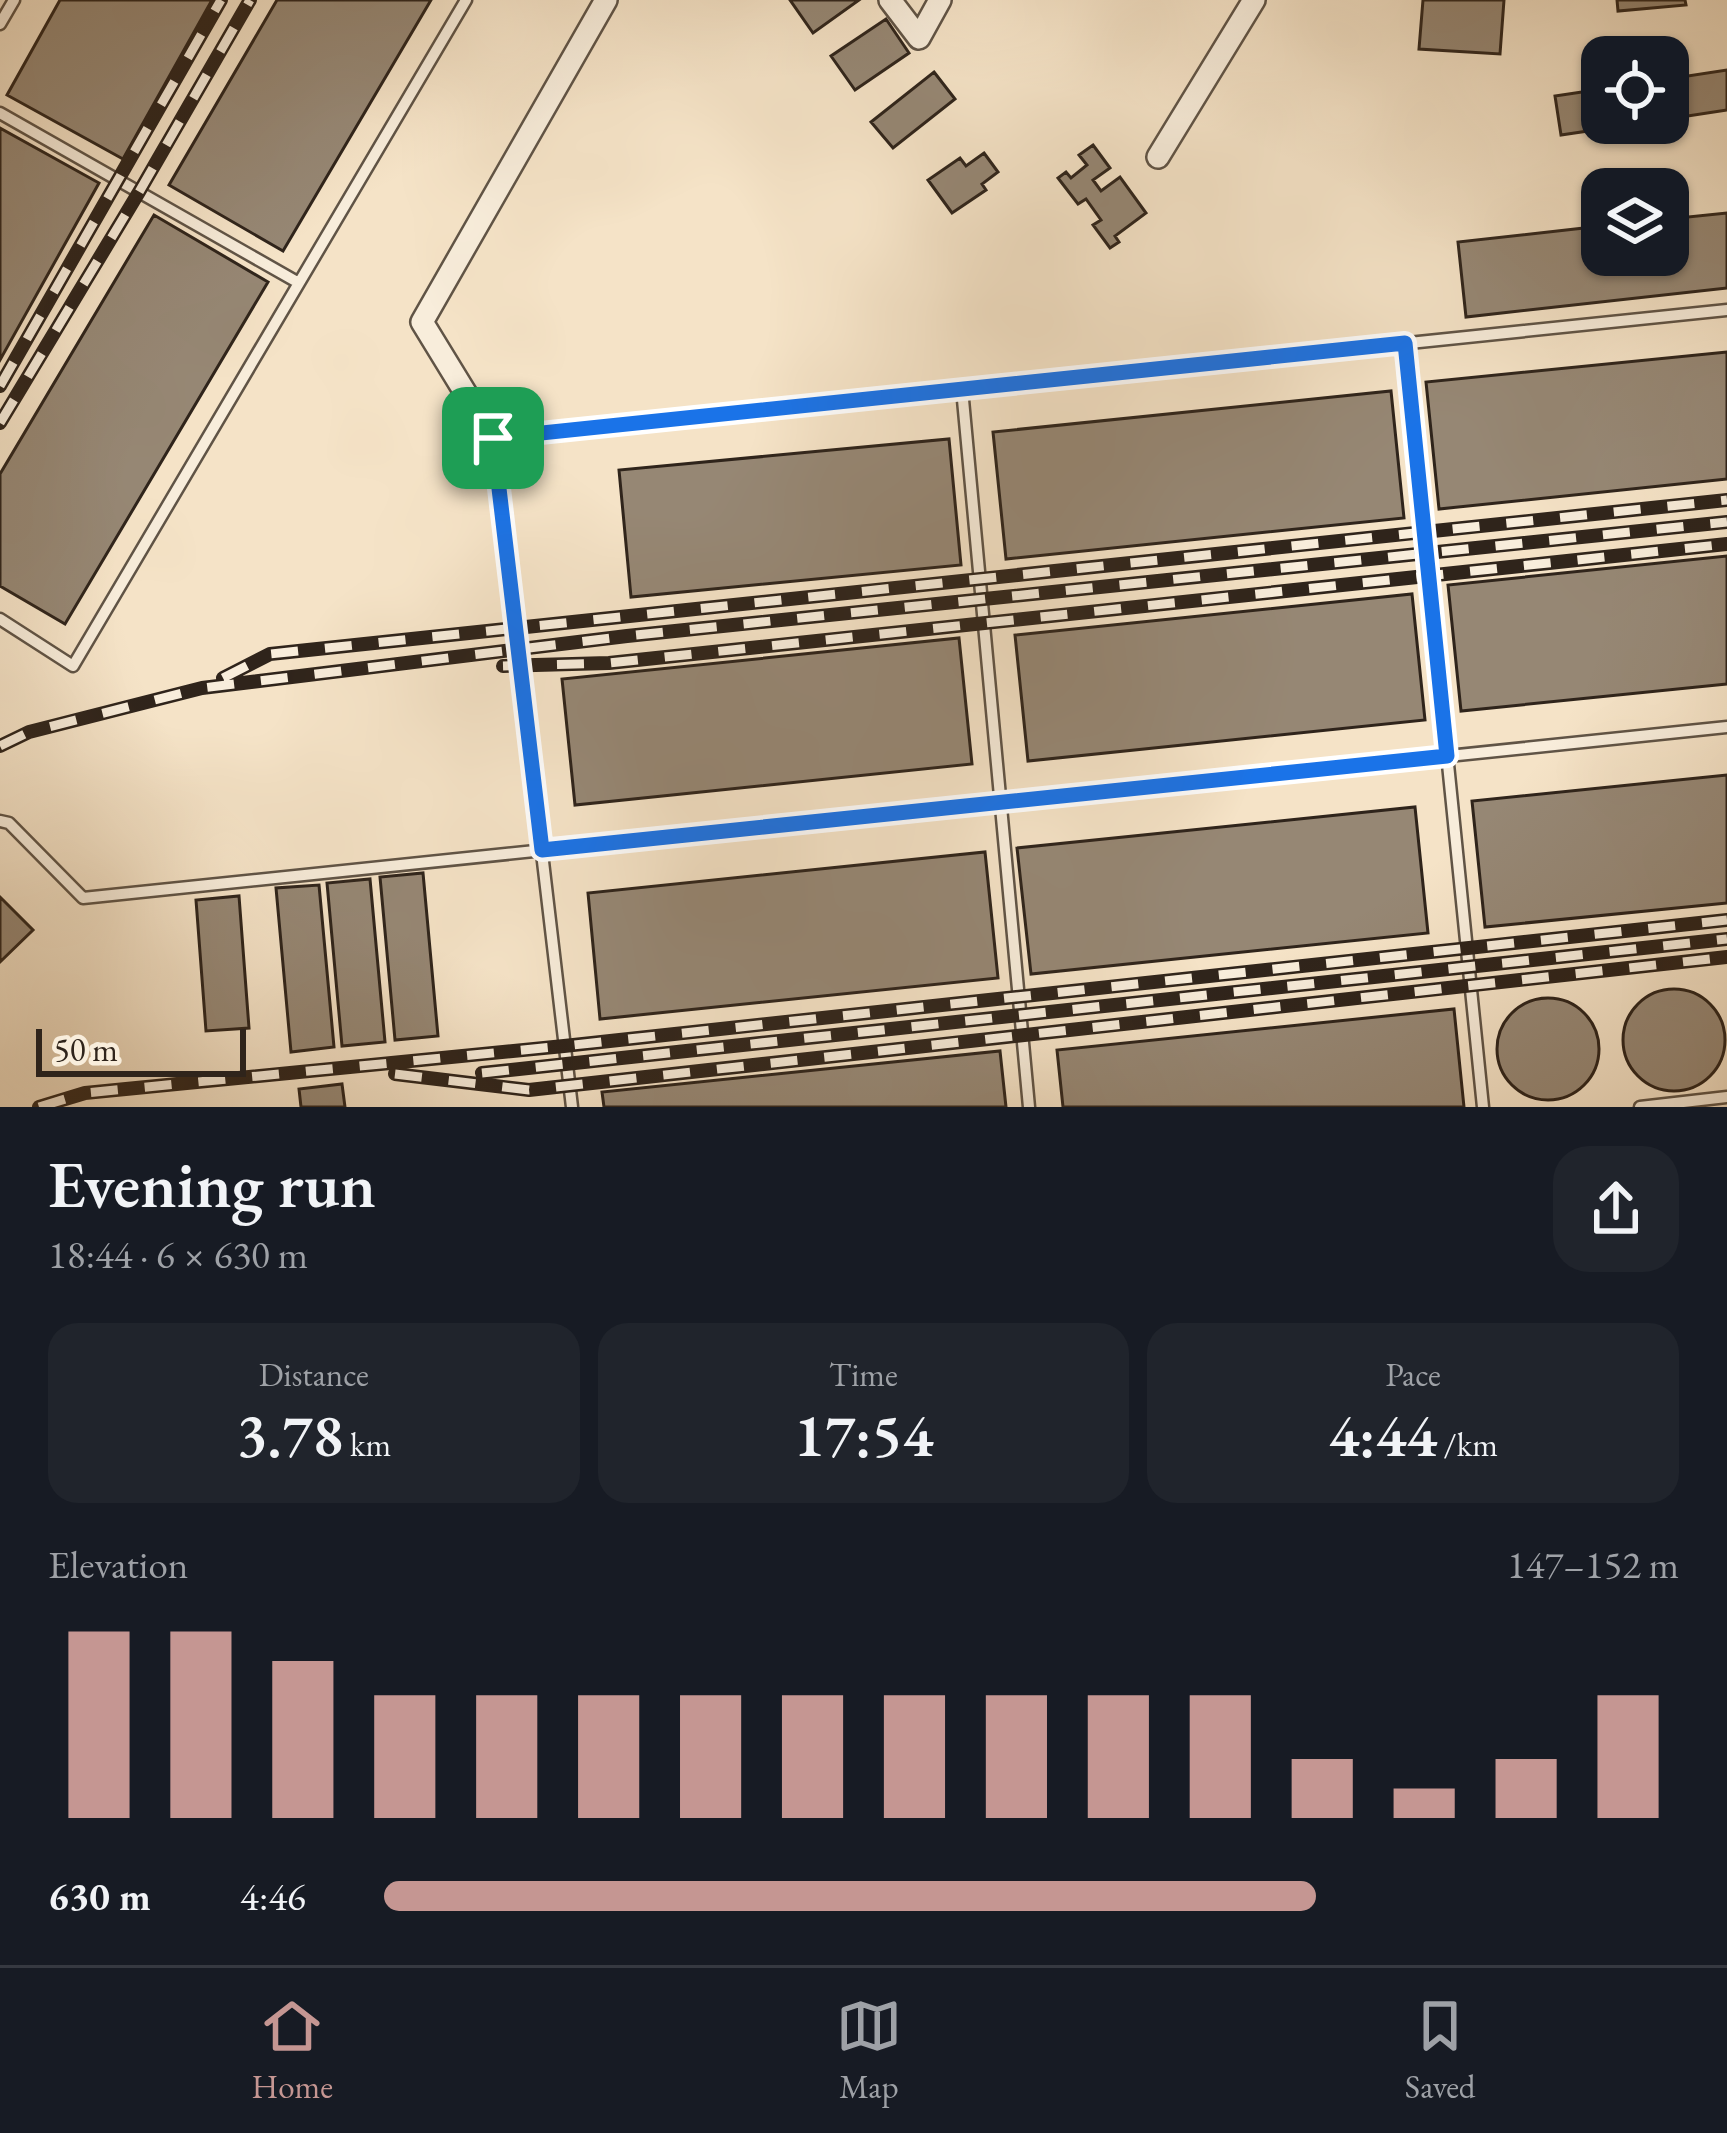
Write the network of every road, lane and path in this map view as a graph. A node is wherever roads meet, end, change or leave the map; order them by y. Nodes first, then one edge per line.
1 (14, 0) edge
2 (466, 0) edge
3 (606, 0) edge
4 (890, 0) edge
5 (940, 0) edge
6 (1254, 0) edge
7 (0, 24) edge
8 (0, 113) edge
9 (1158, 157) dead end
10 (299, 283) junction
11 (1727, 310) edge
12 (1405, 343) junction
13 (962, 389) junction
14 (493, 438) junction
15 (0, 619) edge
16 (1727, 727) edge
17 (1447, 756) junction
18 (1000, 802) junction
19 (0, 821) edge
20 (542, 850) junction
21 (1727, 1097) edge
22 (572, 1107) edge
23 (1029, 1107) edge
24 (1483, 1107) edge
25 (1640, 1107) edge

1 - 7 lane
2 - 10 lane
3 - 14 street
4 - 5 street
6 - 9 street
8 - 10 lane
10 - 15 lane
11 - 12 lane
12 - 13 lane
12 - 17 lane
13 - 14 lane
13 - 18 lane
14 - 20 lane
16 - 17 lane
17 - 18 lane
17 - 24 lane
18 - 20 lane
18 - 23 lane
19 - 20 lane
20 - 22 lane
21 - 25 lane

